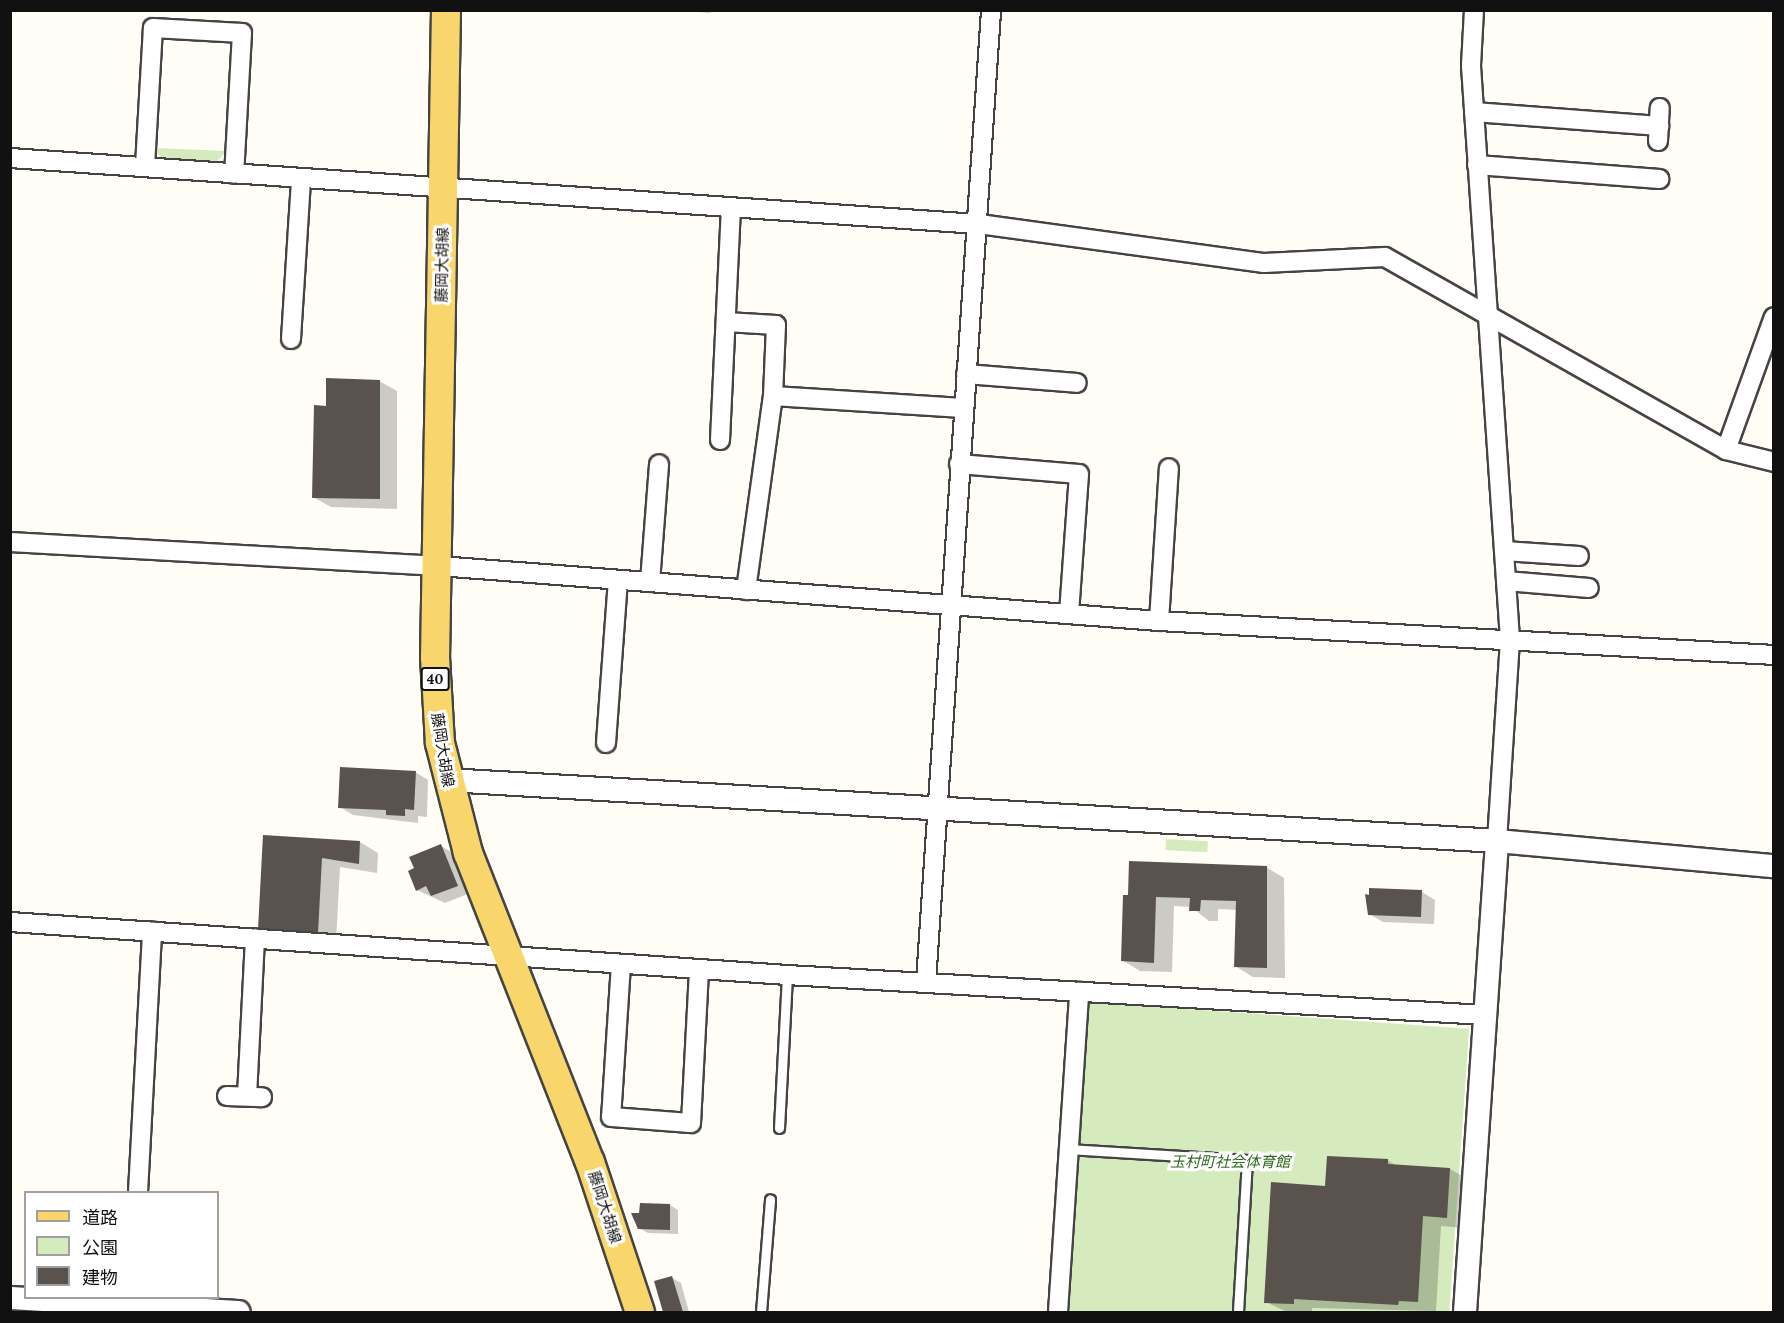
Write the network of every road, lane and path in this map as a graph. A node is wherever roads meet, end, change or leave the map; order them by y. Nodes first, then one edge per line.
1 (446, 10) edge
2 (991, 10) edge
3 (1474, 10) edge
4 (1474, 112) junction
5 (1659, 125) dead end
6 (10, 158) edge
7 (1477, 165) junction
8 (145, 166) junction
9 (234, 174) junction
10 (301, 179) junction
11 (1659, 179) dead end
12 (443, 189) junction
13 (731, 207) junction
14 (979, 224) junction
15 (1486, 314) junction
16 (1773, 317) edge
17 (726, 322) junction
18 (291, 339) dead end
19 (966, 374) junction
20 (1077, 382) dead end
21 (773, 396) junction
22 (963, 408) junction
23 (720, 440) dead end
24 (1726, 450) junction
25 (1773, 462) edge
26 (659, 464) dead end
27 (958, 464) junction
28 (1169, 468) dead end
29 (10, 542) edge
30 (1504, 551) junction
31 (1579, 555) dead end
32 (439, 566) junction
33 (618, 580) junction
34 (1506, 581) junction
35 (650, 582) junction
36 (1589, 588) dead end
37 (746, 590) junction
38 (950, 603) junction
39 (1069, 614) junction
40 (1159, 621) junction
41 (1509, 640) junction
42 (1773, 656) edge
43 (606, 743) dead end
44 (447, 780) junction
45 (937, 806) junction
46 (1497, 841) junction
47 (1773, 866) edge
48 (10, 922) edge
49 (152, 931) junction
50 (255, 938) junction
51 (506, 954) junction
52 (621, 964) junction
53 (699, 969) junction
54 (786, 975) junction
55 (926, 982) junction
56 (1079, 992) junction
57 (1484, 1015) junction
58 (227, 1096) dead end
59 (779, 1128) dead end
60 (1068, 1149) junction
61 (138, 1191) edge
62 (770, 1199) dead end
63 (27, 1299) edge
64 (132, 1305) edge
65 (239, 1312) edge
66 (640, 1312) edge
67 (761, 1312) edge
68 (1058, 1312) edge
69 (1238, 1312) edge
70 (1465, 1312) edge

1 - 12 main road, 藤岡大胡線 / 40
2 - 14 street
3 - 4 street
4 - 5 street
4 - 7 street
6 - 8 street
7 - 11 street
7 - 15 street
8 - 9 street
8 - 9 street
9 - 10 street
10 - 12 street
10 - 18 street
12 - 13 street
12 - 32 main road, 藤岡大胡線 / 40
13 - 14 street
13 - 17 street
14 - 15 street
14 - 19 street
15 - 24 street
15 - 30 street
16 - 24 street
17 - 21 street
17 - 23 street
19 - 20 street
19 - 22 street
21 - 22 street
21 - 37 street
22 - 27 street
24 - 25 street
26 - 35 street
27 - 38 street
27 - 39 street
28 - 40 street
29 - 32 street
30 - 31 street
30 - 34 street
32 - 33 street
32 - 44 main road, 藤岡大胡線 / 40
33 - 35 street
33 - 43 street
34 - 36 street
34 - 41 street
35 - 37 street
37 - 38 street
38 - 39 street
38 - 45 street
39 - 40 street
40 - 41 street
41 - 42 street
41 - 46 street
44 - 45 street
44 - 51 main road, 藤岡大胡線 / 40
45 - 46 street
45 - 55 street
46 - 47 street
46 - 57 street
48 - 49 street
49 - 50 street
49 - 61 street
50 - 51 street
50 - 58 street
51 - 52 street
51 - 66 main road, 藤岡大胡線 / 40
52 - 53 street
52 - 53 street
53 - 54 street
54 - 55 street
54 - 59 lane
55 - 56 street
56 - 57 street
56 - 60 street
57 - 70 street
60 - 68 street
60 - 69 lane
62 - 67 lane
63 - 64 street
64 - 65 street

